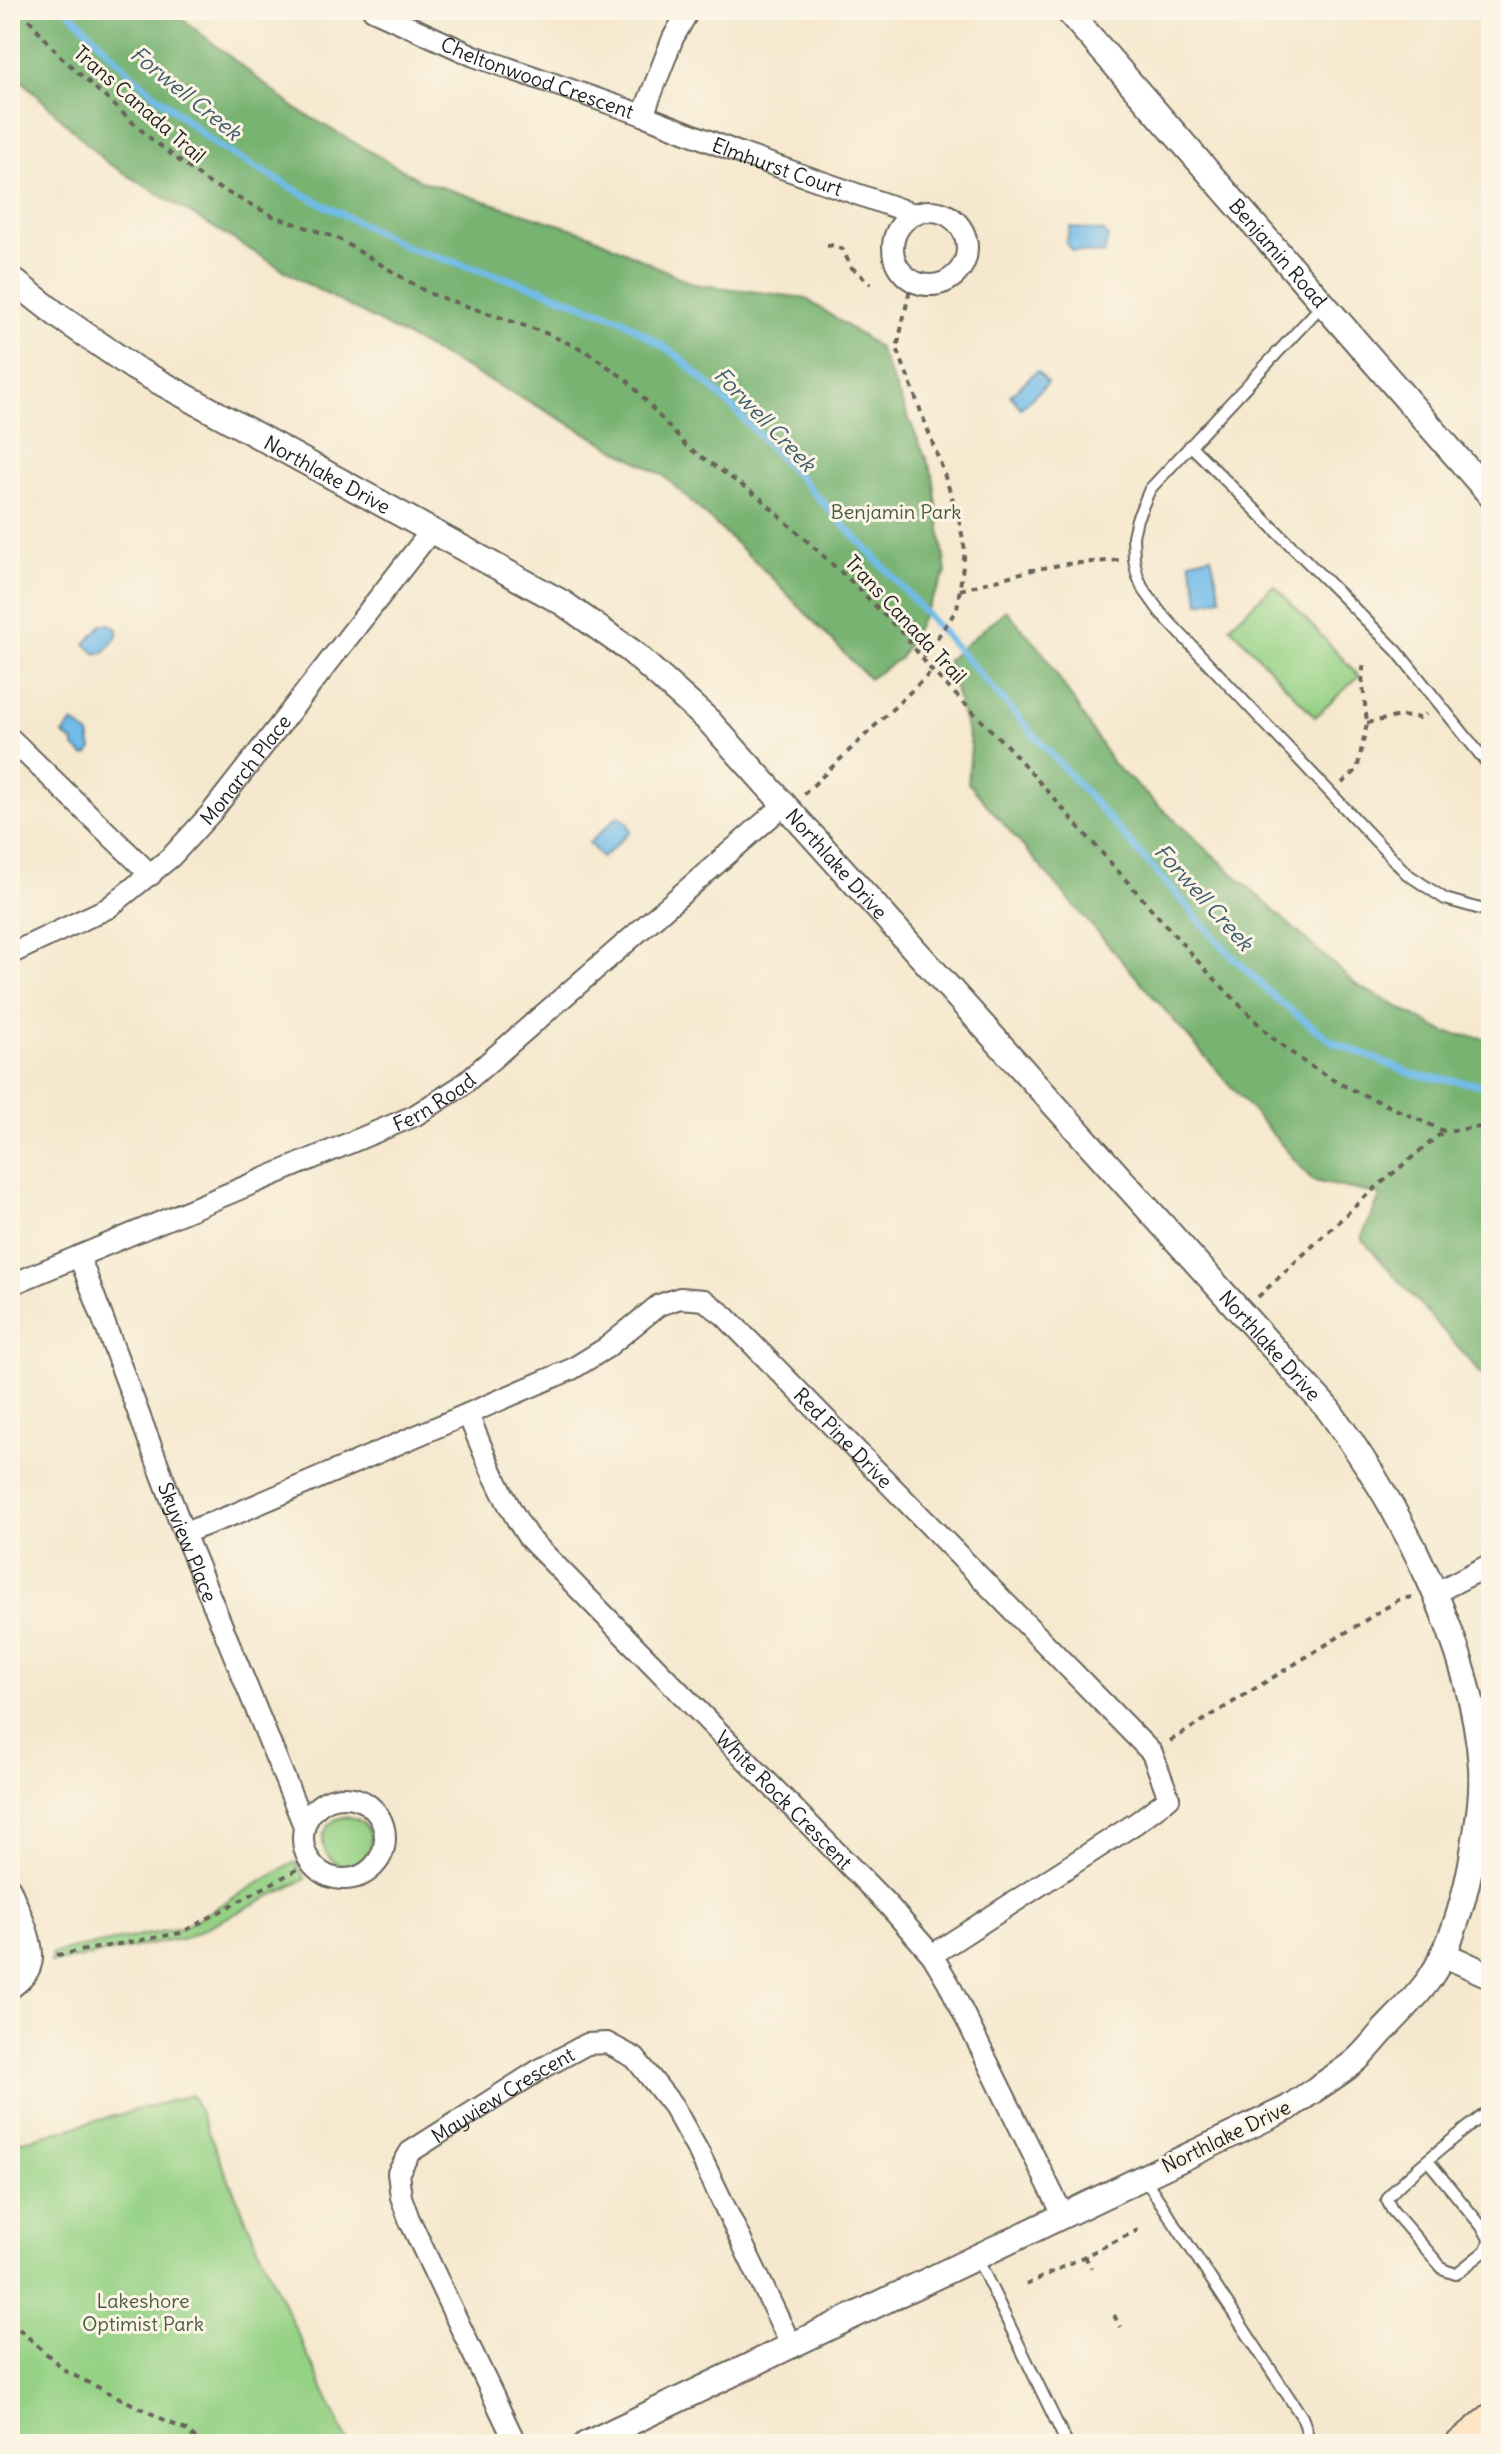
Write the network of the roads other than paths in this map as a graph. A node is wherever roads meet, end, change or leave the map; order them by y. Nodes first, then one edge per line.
1 (373, 10) edge
2 (689, 10) edge
3 (1067, 10) edge
4 (643, 115) junction
5 (914, 214) junction
6 (10, 278) edge
7 (1323, 304) junction
8 (1190, 445) junction
9 (1491, 496) edge
10 (431, 531) junction
11 (10, 738) edge
12 (1491, 768) edge
13 (786, 807) junction
14 (151, 875) junction
15 (1491, 912) edge
16 (10, 954) edge
17 (79, 1256) junction
18 (10, 1285) edge
19 (468, 1414) junction
20 (184, 1533) junction
21 (1491, 1564) edge
22 (1435, 1593) junction
23 (304, 1826) junction
24 (10, 1888) edge
25 (1443, 1954) junction
26 (932, 1955) junction
27 (1491, 1976) edge
28 (10, 1989) edge
29 (1491, 2109) edge
30 (1428, 2161) junction
31 (1143, 2176) junction
32 (1063, 2215) junction
33 (976, 2256) junction
34 (791, 2345) junction
35 (1490, 2422) edge
36 (516, 2444) edge
37 (586, 2444) edge
38 (1067, 2444) edge
39 (1305, 2444) edge
40 (1460, 2444) edge

1 - 4 street, Cheltonwood Crescent
2 - 4 street, Cheltonwood Crescent
3 - 7 street, Benjamin Road
4 - 5 street, Elmhurst Court
5 - 5 street, Elmhurst Court
6 - 10 street, Northlake Drive
7 - 8 lane
7 - 9 street, Benjamin Road
8 - 12 lane
8 - 15 lane
10 - 13 street, Northlake Drive
10 - 14 street, Monarch Place
11 - 14 street
13 - 17 street, Fern Road
13 - 22 street, Northlake Drive
14 - 16 street, Monarch Place
17 - 18 street, Fern Road
17 - 20 street, Skyview Place
19 - 20 street, Red Pine Drive
19 - 26 street, White Rock Crescent
19 - 26 street, Red Pine Drive
20 - 23 street, Skyview Place
21 - 22 street
22 - 25 street, Northlake Drive
23 - 23 street, Skyview Place
24 - 28 street
25 - 27 street
25 - 31 street, Northlake Drive
26 - 32 street, White Rock Crescent
29 - 30 lane
30 - 30 lane
31 - 32 street, Northlake Drive
31 - 39 lane
32 - 33 street, Northlake Drive
33 - 34 street, Northlake Drive
33 - 38 lane
34 - 36 street, Mayview Crescent
34 - 37 street, Northlake Drive
35 - 40 main road

